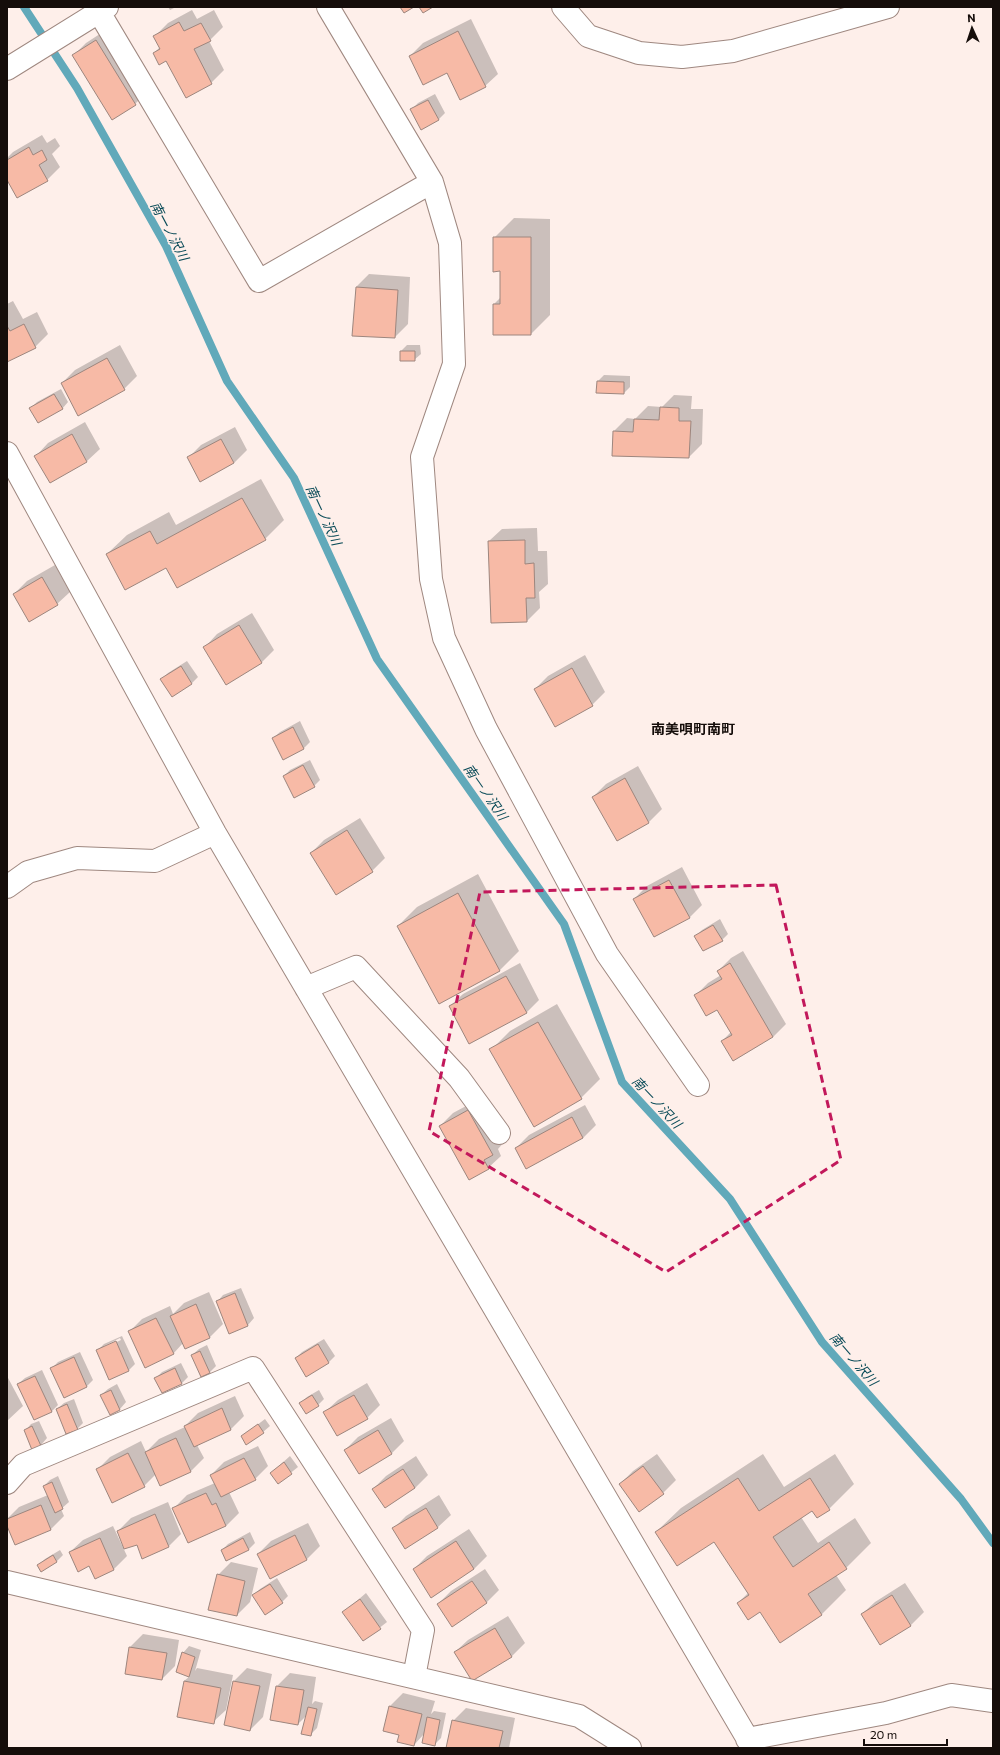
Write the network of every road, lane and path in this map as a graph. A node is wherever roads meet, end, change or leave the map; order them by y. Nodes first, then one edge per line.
1 (328, 7) edge
2 (562, 7) edge
3 (888, 7) edge
4 (100, 9) edge
5 (13, 63) edge
6 (432, 182) junction
7 (7, 453) edge
8 (215, 833) junction
9 (7, 887) edge
10 (306, 988) junction
11 (698, 1085) dead end
12 (499, 1133) dead end
13 (7, 1483) edge
14 (7, 1582) edge
15 (414, 1677) junction
16 (993, 1701) edge
17 (750, 1743) edge
18 (630, 1748) edge

1 - 6 street
2 - 3 street
4 - 5 street
4 - 6 street
6 - 11 street
7 - 8 street
8 - 9 street
8 - 10 street
10 - 12 street
10 - 17 street
13 - 15 street
14 - 15 street
15 - 18 street
16 - 17 street

